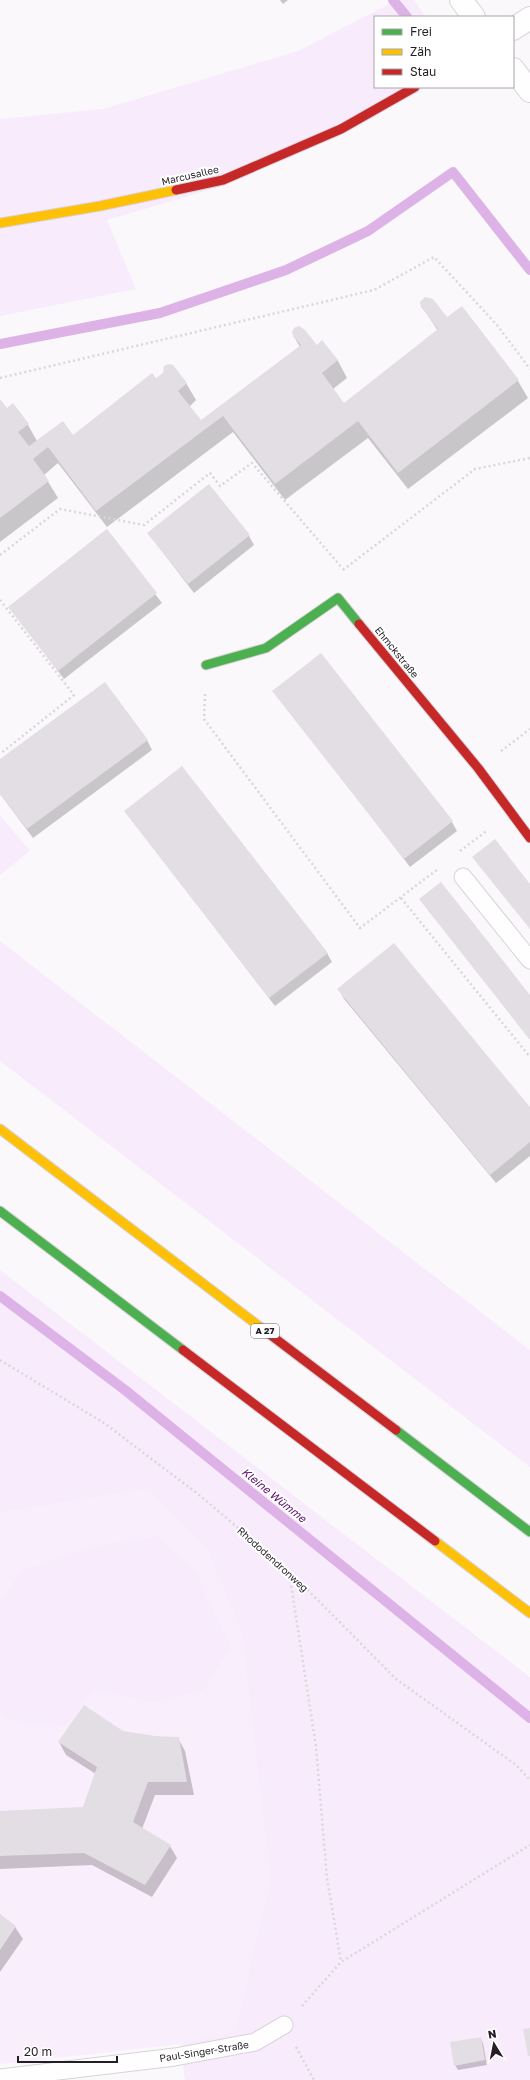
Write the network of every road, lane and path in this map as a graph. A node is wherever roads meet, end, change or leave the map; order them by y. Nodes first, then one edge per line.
1 (461, 0) edge
2 (473, 16) edge
3 (530, 18) edge
4 (514, 28) edge
5 (514, 70) edge
6 (413, 88) edge
7 (530, 91) edge
8 (0, 223) edge
9 (530, 369) edge
10 (0, 378) edge
11 (530, 458) edge
12 (0, 555) edge
13 (0, 600) edge
14 (206, 665) joint
15 (530, 729) edge
16 (0, 754) edge
17 (478, 768) junction
18 (510, 813) junction
19 (530, 838) edge
20 (458, 853) dead end
21 (442, 866) dead end
22 (463, 876) dead end
23 (401, 898) junction
24 (530, 960) edge
25 (530, 1057) edge
26 (0, 1129) edge
27 (0, 1211) edge
28 (0, 1360) edge
29 (530, 1532) edge
30 (289, 1571) junction
31 (530, 1614) edge
32 (530, 1780) edge
33 (530, 1845) edge
34 (341, 1962) junction
35 (284, 2026) junction
36 (0, 2078) edge
37 (314, 2080) edge

1 - 2 street
3 - 4 street
5 - 7 street
6 - 8 main road, Marcusallee
9 - 10 path
11 - 12 path
13 - 16 path
14 - 17 main road, Ehmckstraße
14 - 23 path
15 - 17 path
17 - 18 main road, Ehmckstraße
18 - 19 main road, Ehmckstraße
18 - 20 path
21 - 23 path
22 - 24 lane
23 - 25 path
26 - 29 main road, A 27
27 - 31 main road
28 - 30 path, Rhododendronweg
30 - 32 path, Rhododendronweg
30 - 34 path
33 - 34 path
34 - 35 path
35 - 36 lane, Paul-Singer-Straße
35 - 37 path

